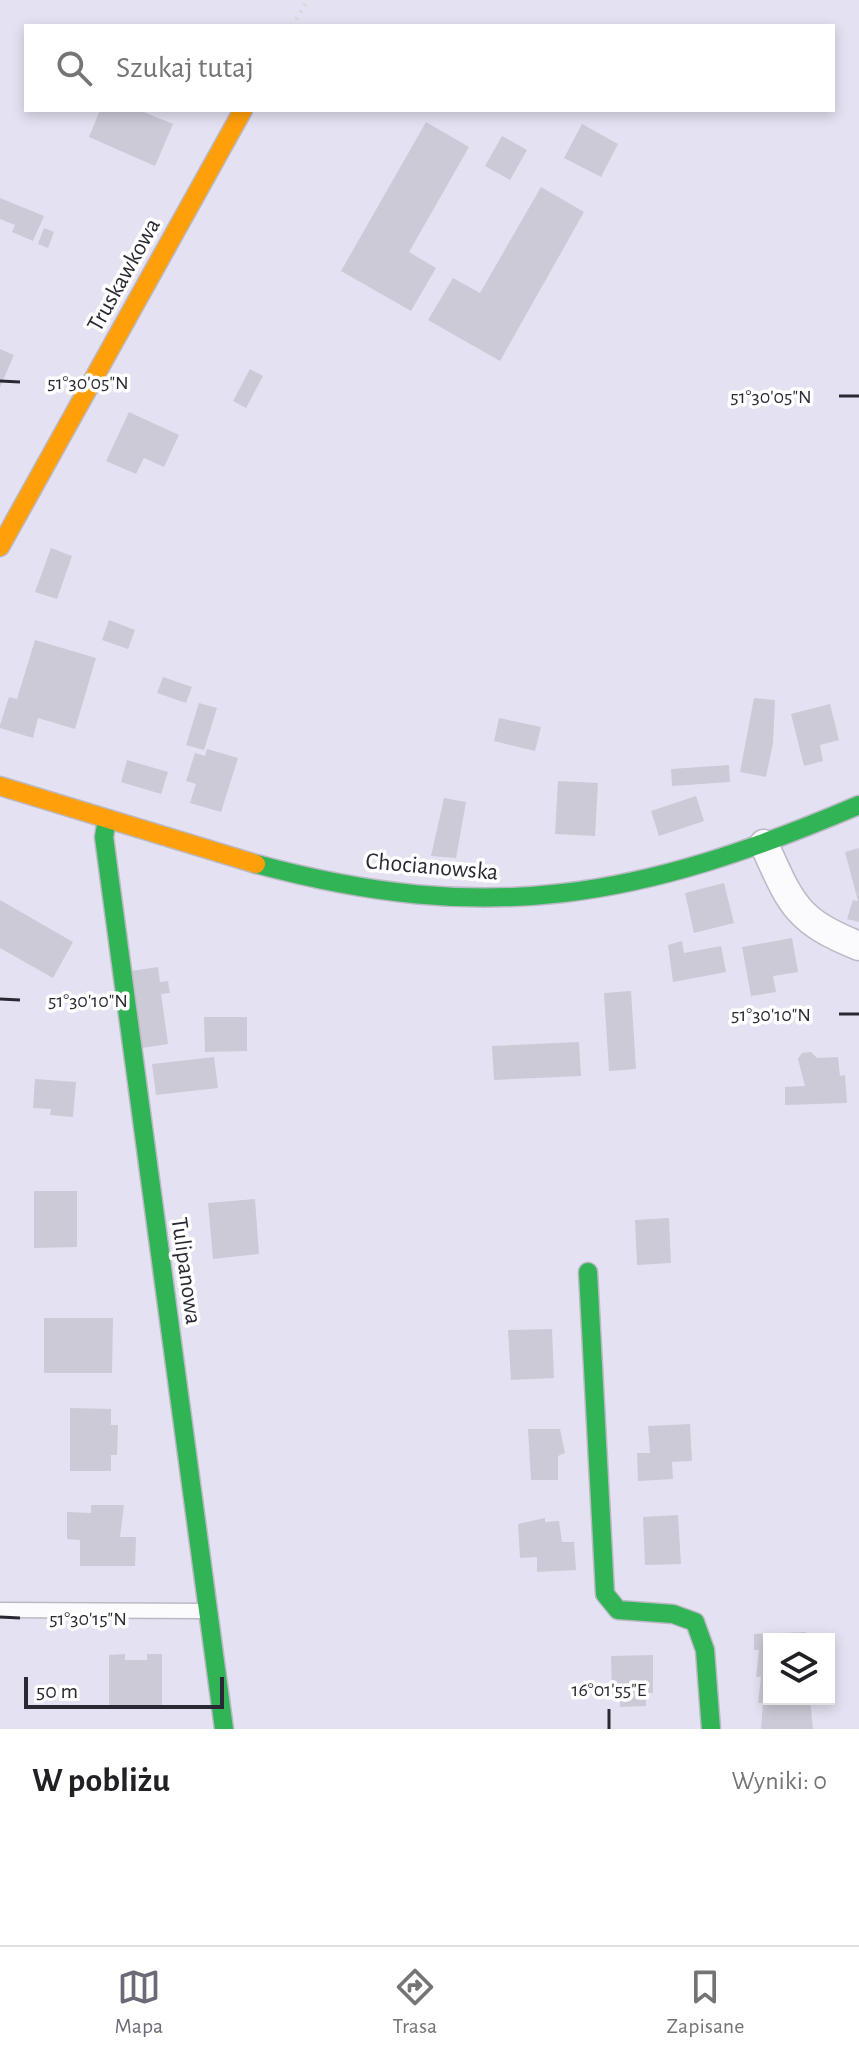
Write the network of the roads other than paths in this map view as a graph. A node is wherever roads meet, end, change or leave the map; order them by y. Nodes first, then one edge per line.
1 (242, 112) edge
2 (0, 547) edge
3 (0, 786) edge
4 (859, 805) edge
5 (107, 819) junction
6 (764, 844) junction
7 (859, 946) edge
8 (588, 1272) dead end
9 (0, 1610) edge
10 (208, 1611) junction
11 (224, 1729) edge
12 (711, 1729) edge

1 - 2 street, Truskawkowa
3 - 5 street, Chocianowska
4 - 6 street, Chocianowska
5 - 6 street, Chocianowska
5 - 10 street, Tulipanowa
6 - 7 street
8 - 12 street
9 - 10 lane
10 - 11 street, Tulipanowa

